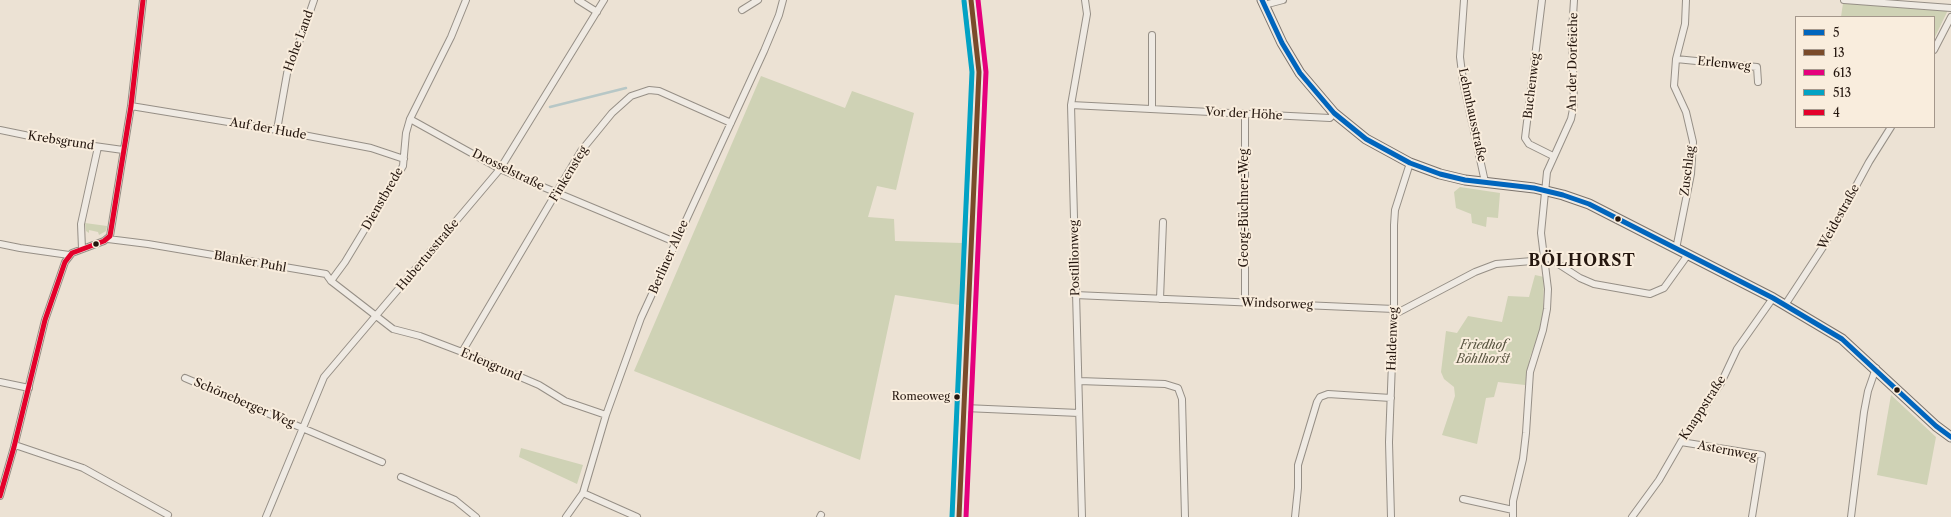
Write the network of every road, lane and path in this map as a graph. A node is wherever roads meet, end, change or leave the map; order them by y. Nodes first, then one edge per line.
1 (139, 0) edge
2 (143, 0) edge
3 (314, 0) edge
4 (466, 0) edge
5 (578, 0) edge
6 (604, 0) edge
7 (758, 0) edge
8 (783, 0) edge
9 (971, 0) edge
10 (1085, 0) edge
11 (1283, 0) edge
12 (1464, 0) edge
13 (1542, 0) edge
14 (1574, 0) edge
15 (1686, 0) edge
16 (1844, 0) edge
17 (1263, 2) edge
18 (1951, 8) edge
19 (742, 10) dead end
20 (597, 12) junction
21 (1951, 17) edge
22 (1152, 35) dead end
23 (1935, 48) edge
24 (1676, 59) junction
25 (1758, 82) dead end
26 (1071, 104) junction
27 (131, 106) junction
28 (1152, 108) junction
29 (1334, 113) junction
30 (1245, 114) junction
31 (410, 119) junction
32 (731, 122) junction
33 (1891, 128) edge
34 (0, 130) edge
35 (277, 130) junction
36 (98, 147) junction
37 (122, 150) junction
38 (1553, 156) junction
39 (404, 159) junction
40 (1410, 163) junction
41 (500, 169) junction
42 (1485, 182) junction
43 (1544, 190) junction
44 (557, 193) junction
45 (1163, 222) dead end
46 (108, 239) junction
47 (675, 242) junction
48 (0, 244) edge
49 (82, 249) junction
50 (1676, 249) junction
51 (69, 255) junction
52 (1687, 256) junction
53 (1544, 258) junction
54 (331, 281) junction
55 (1075, 296) junction
56 (1773, 298) junction
57 (1160, 299) junction
58 (1245, 302) junction
59 (1785, 305) junction
60 (1394, 311) junction
61 (377, 316) junction
62 (462, 352) junction
63 (1876, 368) junction
64 (185, 378) dead end
65 (1079, 381) junction
66 (0, 382) edge
67 (29, 388) junction
68 (1391, 398) junction
69 (964, 408) junction
70 (1079, 412) junction
71 (606, 415) junction
72 (302, 428) junction
73 (1951, 437) edge
74 (1681, 442) junction
75 (14, 445) junction
76 (382, 462) dead end
77 (401, 477) dead end
78 (583, 493) junction
79 (0, 496) edge
80 (1463, 499) dead end
81 (1513, 514) edge
82 (168, 515) dead end
83 (266, 515) edge
84 (274, 517) edge
85 (476, 517) edge
86 (566, 517) edge
87 (637, 517) edge
88 (960, 517) edge
89 (1082, 517) edge
90 (1185, 517) edge
91 (1295, 517) edge
92 (1391, 517) edge
93 (1632, 517) edge
94 (1752, 517) edge
95 (1851, 517) edge

1 - 2 street
2 - 27 street
3 - 35 street, Hohe Land
4 - 31 street, Dienstbrede
5 - 20 street
6 - 20 street, Hubertusstraße
7 - 19 street
8 - 32 street, Berliner Allee
9 - 69 main road
10 - 26 street, Postillionweg
11 - 17 street
12 - 42 street, Lehmhausstraße
13 - 38 street, Buchenweg
14 - 38 street, An der Dorfeiche
15 - 24 street, Zuschlag
16 - 18 street
17 - 29 street
20 - 41 street, Hubertusstraße
21 - 23 street
22 - 28 street
24 - 25 street, Erlenweg
24 - 50 street, Zuschlag
26 - 28 street, Vor der Höhe
26 - 55 street, Postillionweg
27 - 35 street, Auf der Hude
27 - 37 street
28 - 30 street, Vor der Höhe
29 - 30 street, Vor der Höhe
29 - 40 street
30 - 58 street, Georg-Büchner-Weg
31 - 39 street, Dienstbrede
31 - 41 street, Drosselstraße
32 - 44 street, Finkensteg
32 - 47 street, Berliner Allee
33 - 59 street, Weidestraße
34 - 36 street, Krebsgrund
35 - 39 street, Auf der Hude
36 - 37 street, Krebsgrund
36 - 49 street
37 - 46 street
38 - 43 street, An der Dorfeiche
39 - 54 street, Dienstbrede
40 - 42 street
40 - 60 street, Haldenweg
41 - 44 street, Drosselstraße
41 - 61 street, Hubertusstraße
42 - 43 street
43 - 50 street
43 - 53 street, An der Dorfeiche
44 - 47 street, Drosselstraße
44 - 62 street, Finkensteg
45 - 57 street
46 - 49 street
46 - 54 street, Blanker Puhl
47 - 71 street, Berliner Allee
48 - 51 street
49 - 51 street
50 - 52 street
51 - 67 street
52 - 53 street
52 - 56 street
53 - 60 street, Windsorweg
53 - 81 street, An der Dorfeiche
54 - 61 street, Blanker Puhl
55 - 57 street, Windsorweg
55 - 65 street, Postillionweg
56 - 59 street
56 - 74 street, Knappstraße
57 - 58 street, Windsorweg
58 - 60 street, Windsorweg
59 - 63 street
60 - 68 street, Haldenweg
61 - 62 street, Erlengrund
61 - 72 street, Hubertusstraße
62 - 71 street, Erlengrund
63 - 73 street
63 - 95 street
64 - 72 street, Schöneberger Weg
65 - 70 street, Postillionweg
65 - 90 street
66 - 67 street
67 - 75 street
68 - 91 street
68 - 92 street, Haldenweg
69 - 70 street
69 - 88 main road
70 - 89 street, Postillionweg
71 - 78 street, Berliner Allee
72 - 76 street, Schöneberger Weg
72 - 83 street, Hubertusstraße
74 - 93 street, Knappstraße
74 - 94 street, Asternweg
75 - 79 street
75 - 82 street
77 - 85 street
78 - 86 street, Berliner Allee
78 - 87 street
80 - 81 street
83 - 84 street

